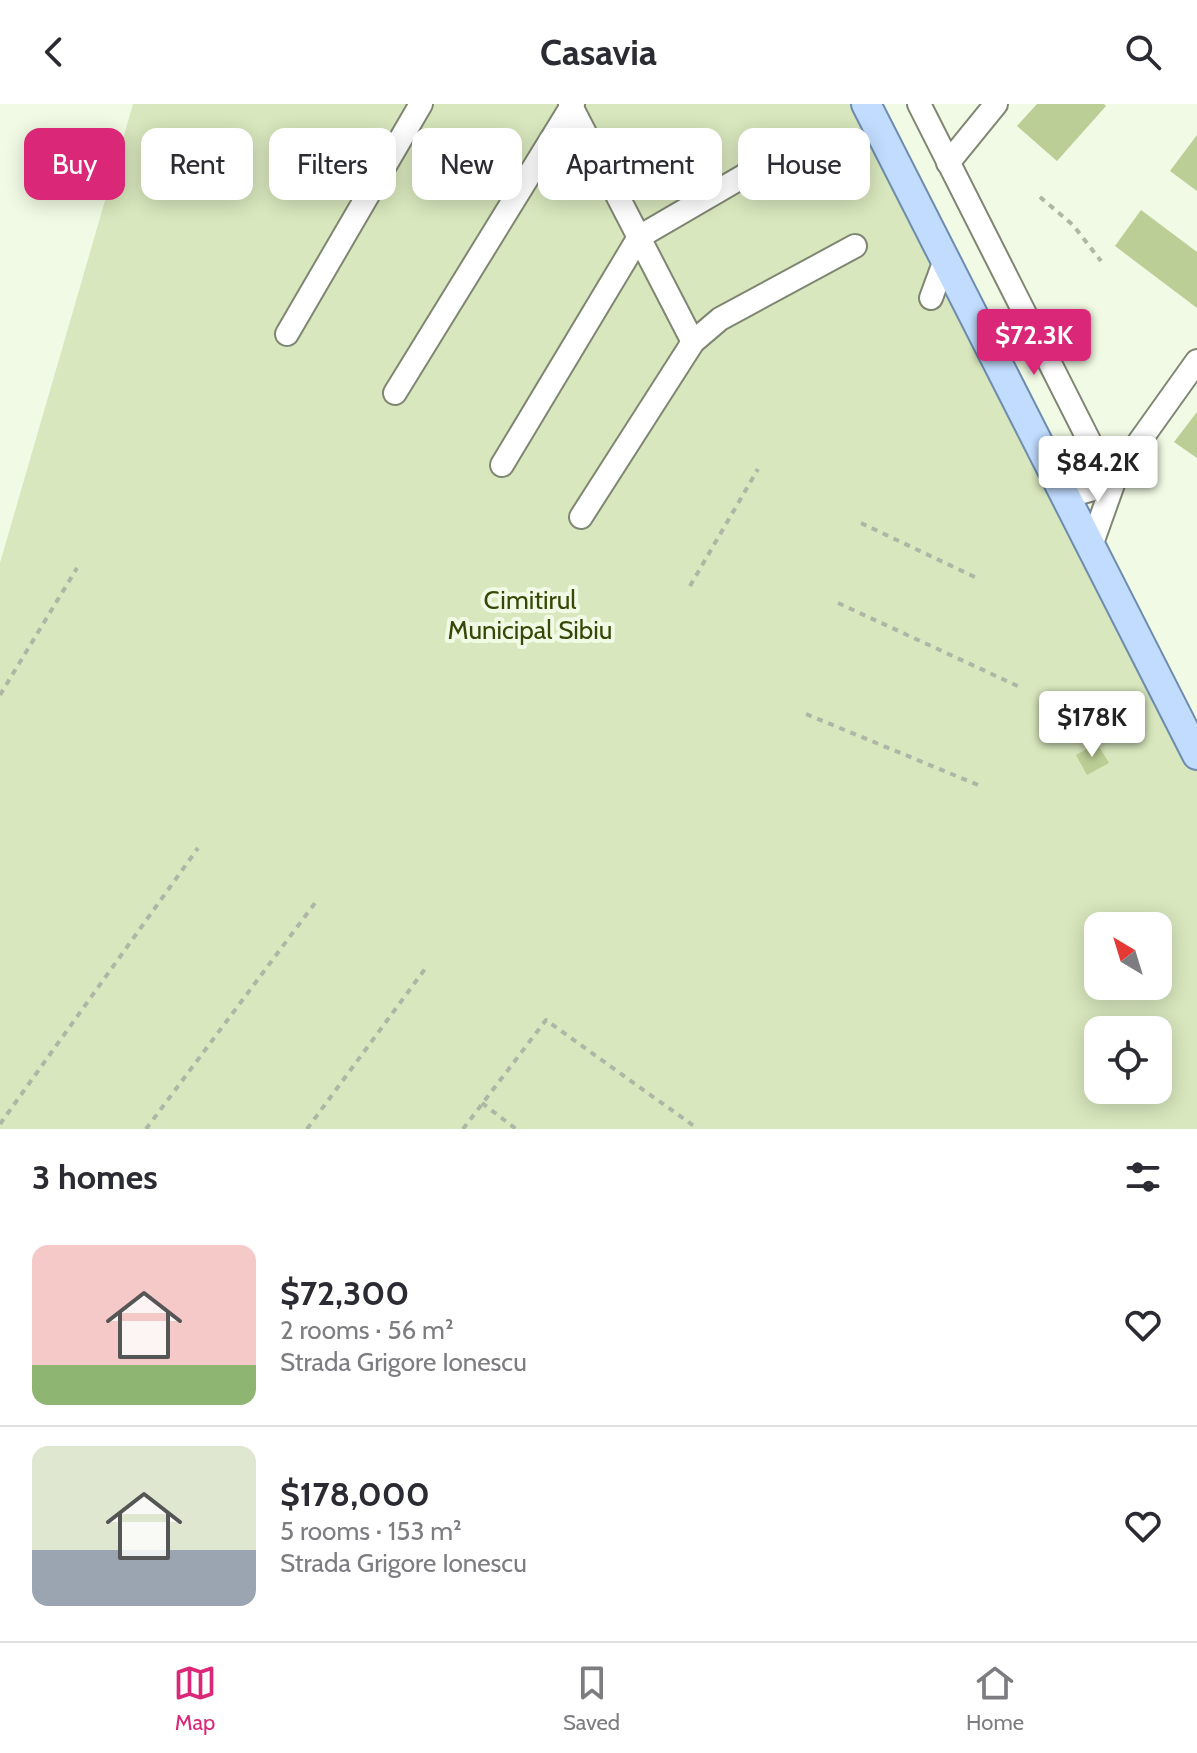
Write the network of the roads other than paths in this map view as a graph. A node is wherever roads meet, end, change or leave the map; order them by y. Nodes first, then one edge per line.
1 (421, 104) edge
2 (571, 104) edge
3 (866, 104) edge
4 (919, 104) edge
5 (996, 104) edge
6 (948, 163) junction
7 (738, 179) edge
8 (639, 237) junction
9 (855, 246) dead end
10 (287, 334) dead end
11 (693, 342) junction
12 (1197, 361) edge
13 (395, 393) dead end
14 (502, 465) dead end
15 (1111, 484) junction
16 (1060, 485) junction
17 (581, 517) dead end
18 (1091, 546) junction
19 (1197, 755) edge

1 - 10 street
2 - 8 street
2 - 13 street
3 - 16 main road
4 - 6 street
5 - 6 street
6 - 15 street
7 - 8 street
8 - 11 street
8 - 14 street
9 - 11 street
11 - 17 street
12 - 15 street
15 - 16 street
15 - 18 street
16 - 18 main road
18 - 19 main road

